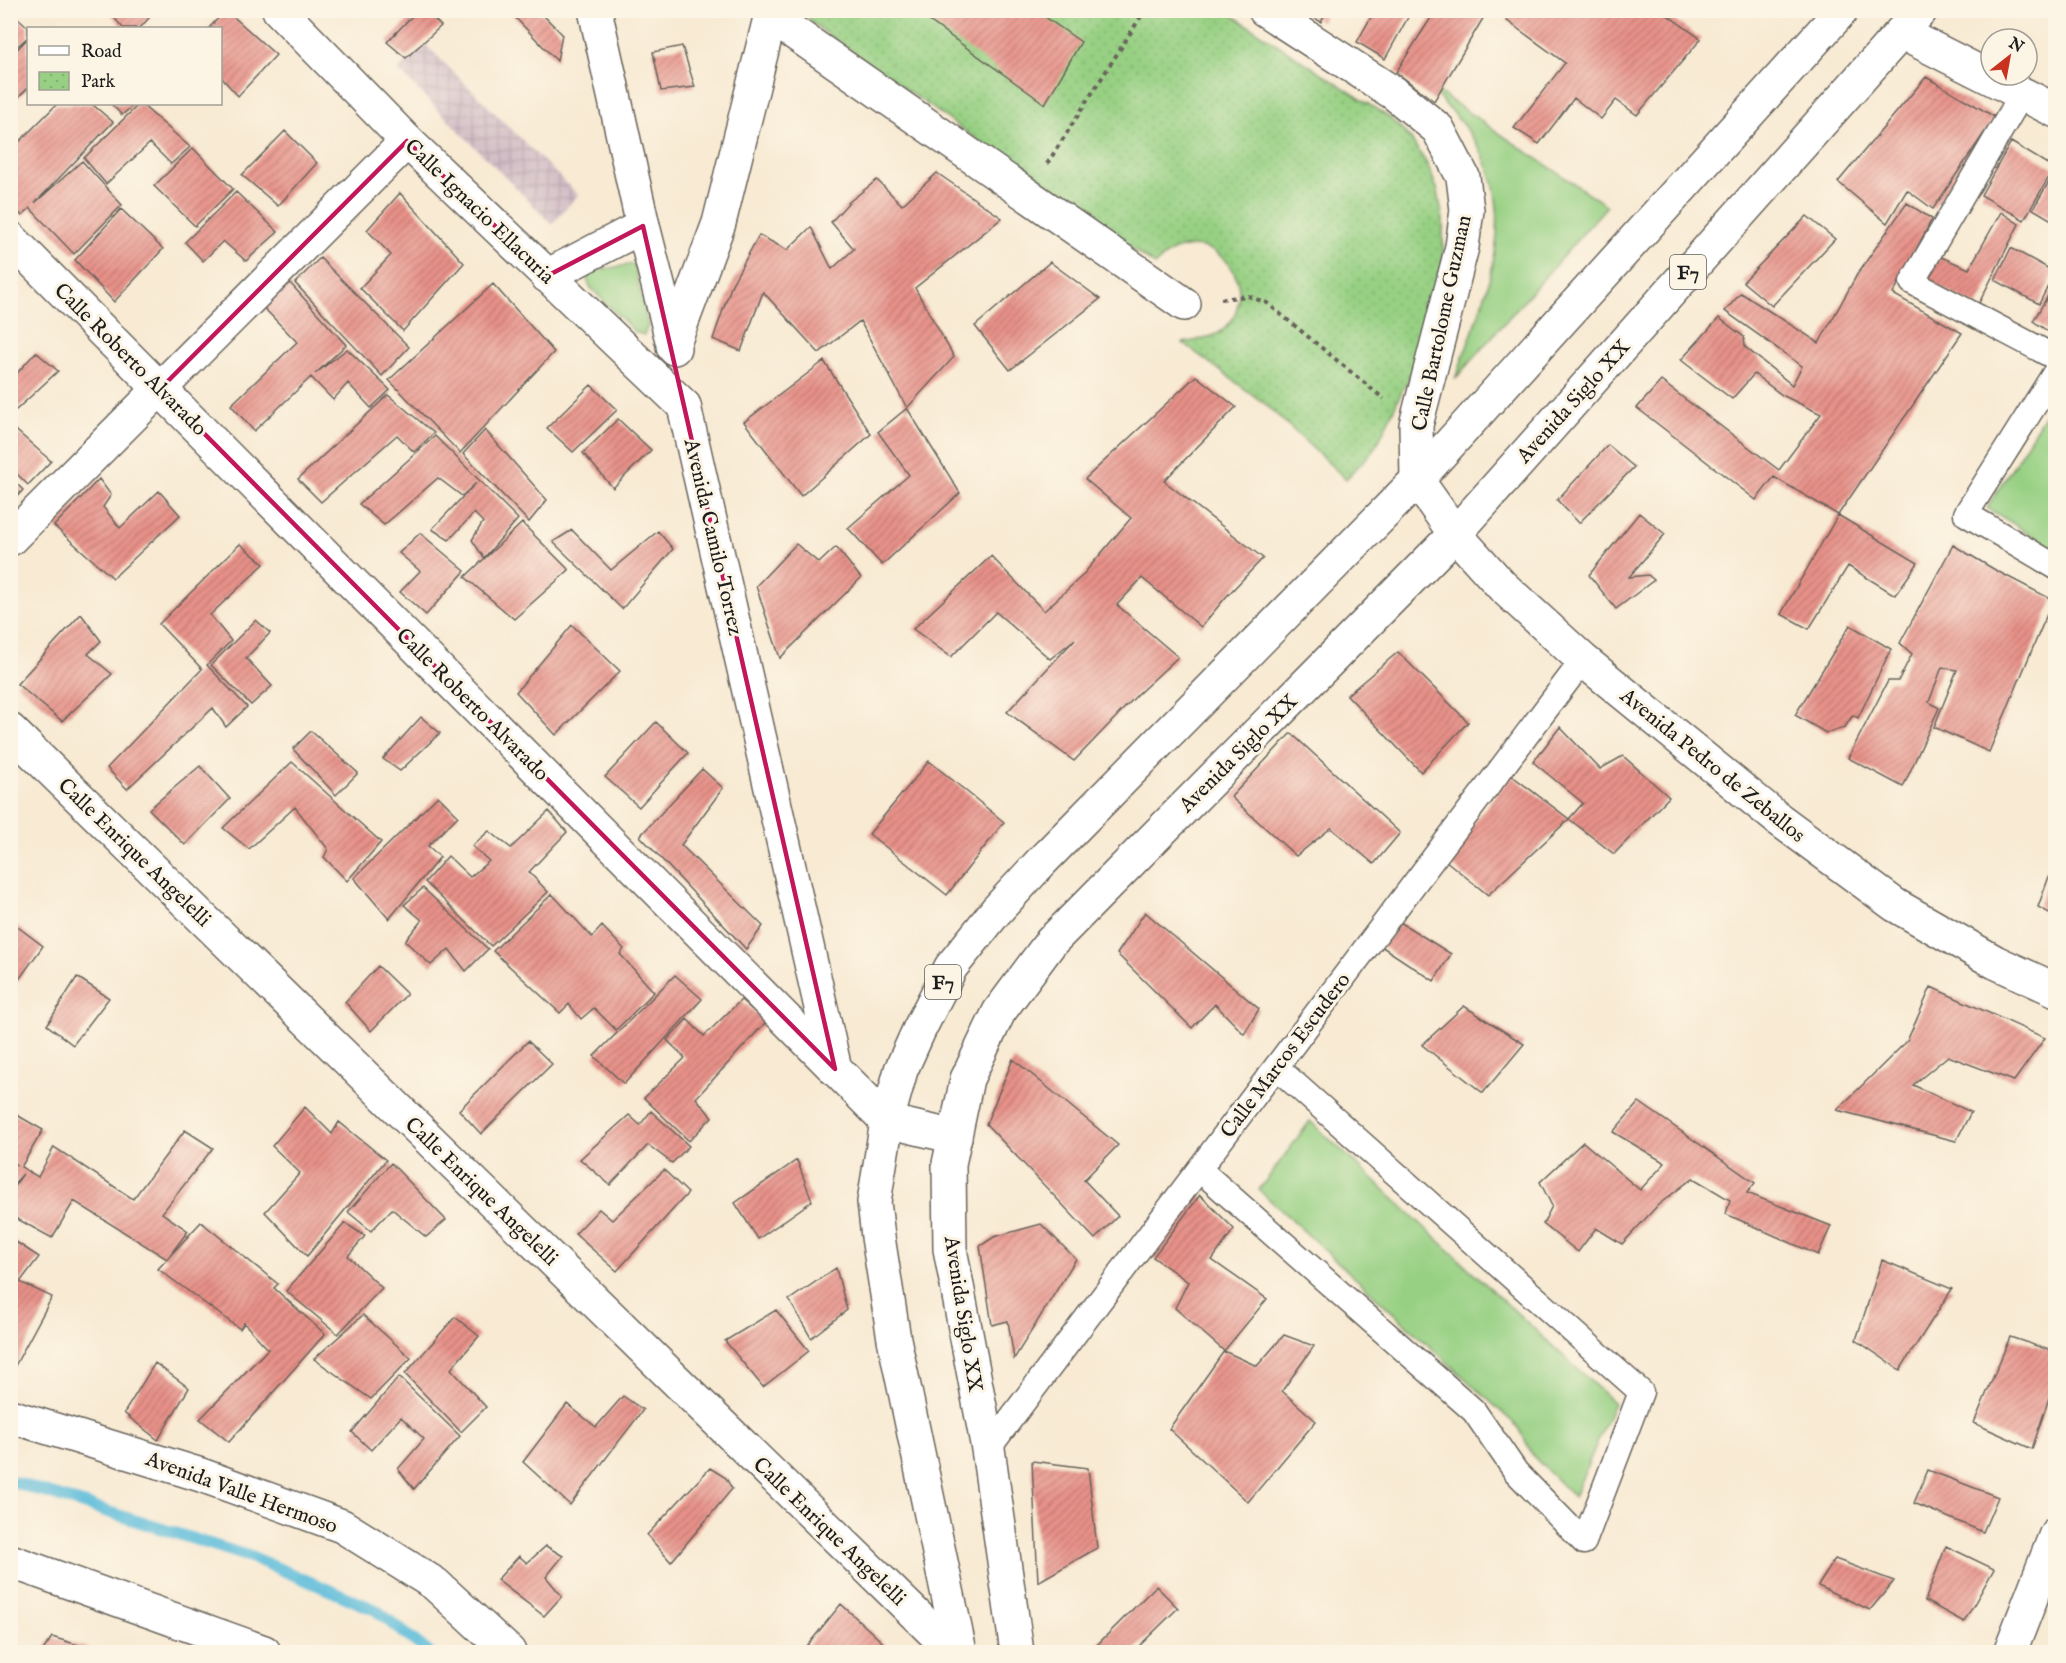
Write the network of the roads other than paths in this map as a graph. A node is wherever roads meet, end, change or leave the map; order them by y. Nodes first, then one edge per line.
1 (279, 10) edge
2 (594, 10) edge
3 (1265, 10) edge
4 (1842, 10) edge
5 (771, 13) edge
6 (1912, 22) edge
7 (2022, 94) junction
8 (2055, 111) edge
9 (407, 141) junction
10 (644, 226) junction
11 (10, 238) edge
12 (547, 276) junction
13 (1184, 304) road end
14 (673, 346) junction
15 (2055, 358) edge
16 (2055, 371) edge
17 (160, 389) junction
18 (684, 406) junction
19 (1417, 480) junction
20 (1455, 534) junction
21 (10, 539) edge
22 (2055, 567) edge
23 (1582, 660) junction
24 (10, 730) edge
25 (2055, 990) edge
26 (1276, 1067) junction
27 (835, 1069) junction
28 (887, 1120) junction
29 (955, 1137) junction
30 (1199, 1169) junction
31 (10, 1416) edge
32 (988, 1449) junction
33 (2055, 1534) edge
34 (10, 1561) edge
35 (264, 1653) edge
36 (509, 1653) edge
37 (954, 1653) edge
38 (960, 1653) edge
39 (1017, 1653) edge
40 (2010, 1653) edge

1 - 9 main road, Calle Ignacio Ellacuria
2 - 10 main road, Avenida Camilo Torrez
3 - 19 main road, Calle Bartolome Guzman
4 - 19 main road, F7
5 - 13 main road
5 - 14 main road
6 - 7 main road
6 - 20 main road, Avenida Siglo XX / F7
7 - 8 main road
7 - 15 lane
9 - 12 main road, Calle Ignacio Ellacuria
9 - 17 main road
10 - 12 main road
10 - 14 main road, Avenida Camilo Torrez
11 - 17 main road, Calle Roberto Alvarado
12 - 18 main road, Calle Ignacio Ellacuria
14 - 18 main road, Avenida Camilo Torrez
16 - 22 lane
17 - 21 main road
17 - 27 main road, Calle Roberto Alvarado
18 - 27 main road, Avenida Camilo Torrez
19 - 20 main road, Avenida Pedro de Zeballos
19 - 28 main road, F7
20 - 23 main road, Avenida Pedro de Zeballos
20 - 29 main road, Avenida Siglo XX / F7
23 - 25 main road, Avenida Pedro de Zeballos
23 - 26 lane, Calle Marcos Escudero
24 - 37 main road, Calle Enrique Angelelli
26 - 30 lane, Calle Marcos Escudero
26 - 30 lane
27 - 28 main road, Calle Roberto Alvarado
28 - 29 main road
28 - 38 main road, F7
29 - 32 main road, Avenida Siglo XX / F7
30 - 32 lane, Calle Marcos Escudero
31 - 36 main road, Avenida Valle Hermoso
32 - 39 main road, Avenida Siglo XX / F7
33 - 40 main road
34 - 35 main road

